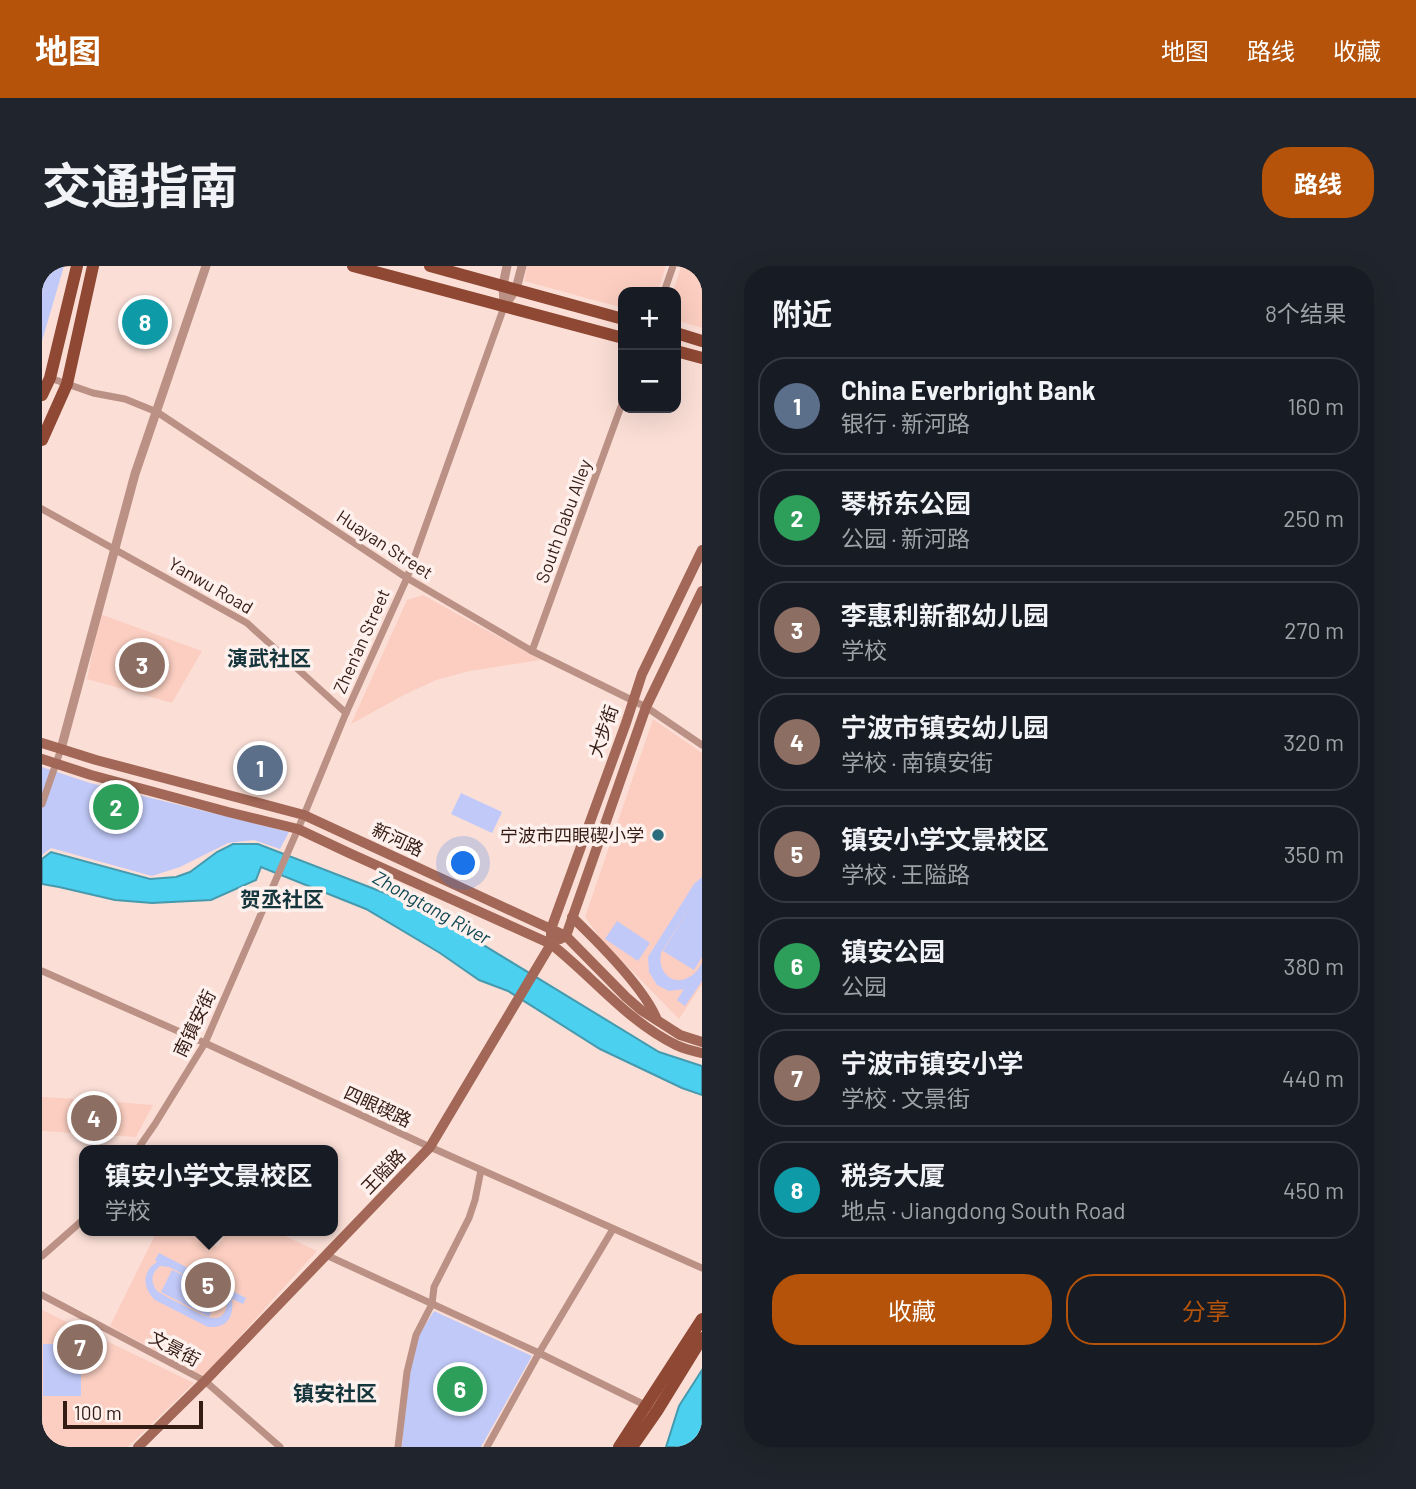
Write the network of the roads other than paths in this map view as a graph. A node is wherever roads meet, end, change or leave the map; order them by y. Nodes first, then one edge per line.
1 (77, 266) edge
2 (93, 266) edge
3 (206, 266) edge
4 (353, 266) edge
5 (430, 266) edge
6 (507, 266) edge
7 (522, 266) edge
8 (673, 266) edge
9 (503, 285) junction
10 (666, 287) edge
11 (516, 289) junction
12 (504, 307) junction
13 (618, 318) edge
14 (681, 335) edge
15 (618, 337) edge
16 (702, 341) edge
17 (681, 352) edge
18 (702, 358) edge
19 (50, 378) junction
20 (67, 384) junction
21 (42, 395) edge
22 (157, 412) junction
23 (619, 413) edge
24 (42, 440) edge
25 (42, 509) edge
26 (114, 548) junction
27 (702, 550) edge
28 (407, 578) junction
29 (702, 591) edge
30 (532, 651) junction
31 (632, 700) junction
32 (646, 707) junction
33 (346, 713) junction
34 (42, 743) edge
35 (702, 745) edge
36 (61, 750) junction
37 (42, 758) edge
38 (56, 763) junction
39 (42, 804) edge
40 (304, 815) junction
41 (298, 829) junction
42 (572, 917) junction
43 (551, 929) junction
44 (566, 936) junction
45 (551, 944) junction
46 (42, 971) edge
47 (657, 1020) junction
48 (702, 1042) edge
49 (205, 1043) junction
50 (702, 1053) edge
51 (140, 1145) edge
52 (430, 1147) junction
53 (481, 1170) junction
54 (79, 1223) edge
55 (613, 1229) junction
56 (326, 1255) junction
57 (42, 1256) edge
58 (702, 1268) edge
59 (42, 1295) edge
60 (432, 1304) junction
61 (702, 1319) edge
62 (702, 1338) edge
63 (539, 1353) junction
64 (205, 1381) junction
65 (651, 1408) junction
66 (138, 1447) edge
67 (280, 1447) edge
68 (398, 1447) edge
69 (487, 1447) edge
70 (619, 1447) edge
71 (632, 1447) edge

1 - 19 main road
2 - 20 main road
3 - 22 street
4 - 12 main road
5 - 9 main road
6 - 9 street
7 - 11 street
8 - 10 street
9 - 11 main road
9 - 12 street
11 - 12 street
11 - 13 main road
12 - 15 main road
12 - 28 street, Zhen'an Street
14 - 16 main road
17 - 18 main road
19 - 20 street, Huayan Street
19 - 21 main road
20 - 22 street, Huayan Street
20 - 24 main road
22 - 26 street
22 - 28 street, Huayan Street
23 - 30 street, South Dabu Alley
25 - 26 street, Yanwu Road
26 - 33 street, Yanwu Road
26 - 36 street
27 - 31 main road, 大步街
28 - 30 street, Huayan Street
28 - 33 street, Zhen'an Street
29 - 32 main road, 大步街
30 - 31 street, Huayan Street
31 - 32 street, Huayan Street
31 - 43 main road, 大步街
32 - 35 street, Huayan Street
32 - 42 main road, 大步街
33 - 40 street, Zhen'an Street
34 - 36 main road, 新河路
36 - 38 street
36 - 40 main road, 新河路
37 - 38 main road, 新河路
38 - 39 street
38 - 41 main road, 新河路
40 - 41 street, Zhen'an Street
40 - 43 main road, 新河路
41 - 45 main road, 新河路
41 - 49 street, 南镇安街
42 - 44 main road, 大步街
42 - 47 main road
43 - 44 main road, 新河路
43 - 45 main road
44 - 45 main road
44 - 47 main road, 新河路
45 - 50 main road, 新河路
45 - 52 main road, 王隘路
46 - 49 street, 四眼碶路
47 - 48 main road, 新河路
49 - 51 street, 南镇安街
49 - 52 street, 四眼碶路
52 - 53 street, 四眼碶路
52 - 56 main road, 王隘路
53 - 55 street, 四眼碶路
53 - 60 street
54 - 57 street
55 - 58 street, 四眼碶路
55 - 63 street
56 - 60 street
56 - 64 main road, 王隘路
59 - 64 street, 文景街
60 - 63 street
60 - 68 street
61 - 65 main road
62 - 65 main road
63 - 65 street
63 - 69 street
64 - 66 main road, 王隘路
64 - 67 street, 文景街
65 - 70 main road
65 - 71 main road

